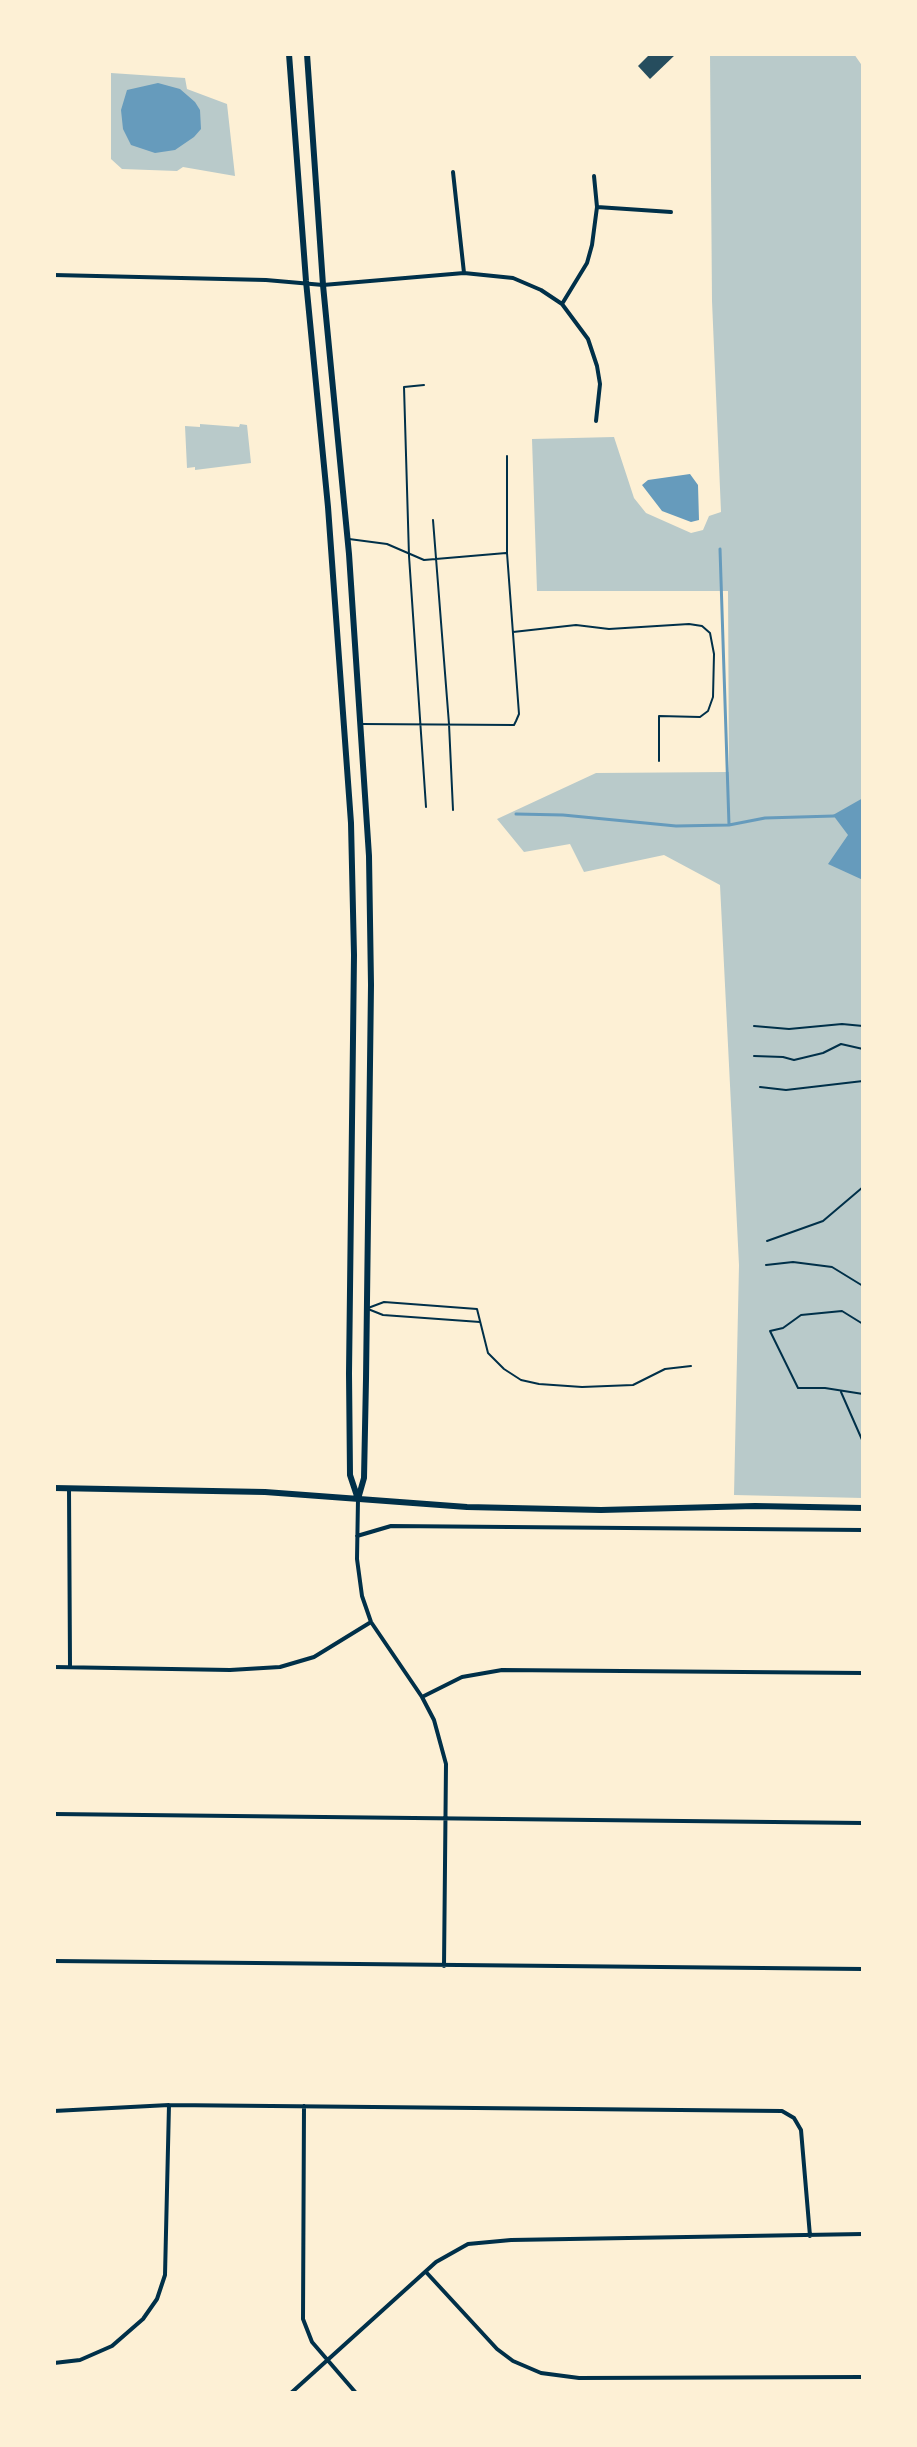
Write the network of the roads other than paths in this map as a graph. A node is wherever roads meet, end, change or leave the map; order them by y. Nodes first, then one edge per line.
1 (289, 54) edge
2 (307, 54) edge
3 (296, 142) junction
4 (313, 143) junction
5 (453, 172) dead end
6 (594, 176) dead end
7 (597, 207) junction
8 (671, 212) dead end
9 (464, 273) junction
10 (54, 275) edge
11 (306, 281) junction
12 (323, 285) junction
13 (562, 304) junction
14 (424, 385) dead end
15 (596, 421) dead end
16 (507, 456) dead end
17 (433, 520) dead end
18 (347, 539) junction
19 (507, 553) junction
20 (409, 556) junction
21 (438, 560) junction
22 (333, 580) junction
23 (350, 580) junction
24 (512, 632) junction
25 (361, 724) junction
26 (420, 724) junction
27 (449, 724) junction
28 (344, 726) junction
29 (362, 740) junction
30 (345, 741) junction
31 (659, 761) dead end
32 (426, 807) dead end
33 (453, 810) dead end
34 (352, 848) junction
35 (369, 856) junction
36 (354, 984) junction
37 (371, 985) junction
38 (354, 1002) junction
39 (371, 1002) junction
40 (354, 1012) junction
41 (371, 1012) junction
42 (350, 1308) junction
43 (367, 1309) junction
44 (480, 1322) junction
45 (691, 1366) dead end
46 (54, 1488) edge
47 (69, 1489) junction
48 (358, 1499) junction
49 (863, 1508) edge
50 (863, 1530) edge
51 (357, 1536) junction
52 (371, 1622) junction
53 (54, 1667) edge
54 (70, 1667) junction
55 (863, 1673) edge
56 (422, 1697) junction
57 (54, 1814) edge
58 (447, 1819) junction
59 (863, 1823) edge
60 (54, 1961) edge
61 (444, 1966) junction
62 (863, 1969) edge
63 (169, 2105) junction
64 (304, 2106) junction
65 (54, 2111) edge
66 (863, 2234) edge
67 (810, 2236) junction
68 (426, 2272) junction
69 (327, 2361) junction
70 (54, 2363) edge
71 (863, 2377) edge
72 (291, 2393) edge
73 (356, 2393) edge

1 - 3 main road
2 - 4 main road
3 - 4 main road
3 - 11 main road
4 - 12 main road
5 - 9 street
6 - 7 street
7 - 8 street
7 - 13 street
9 - 12 street
9 - 13 street
10 - 11 street
11 - 12 street
11 - 22 main road
12 - 18 main road
13 - 15 street
14 - 20 lane
16 - 19 lane
17 - 21 lane
18 - 20 lane
18 - 23 main road
19 - 21 lane
19 - 24 lane
20 - 21 lane
20 - 26 lane
21 - 27 lane
22 - 23 main road
22 - 28 main road
23 - 25 main road
24 - 27 lane
24 - 31 lane
25 - 26 lane
25 - 28 main road
25 - 29 main road
26 - 27 lane
26 - 32 lane
27 - 33 lane
28 - 30 main road
29 - 30 main road
29 - 35 main road
30 - 34 main road
34 - 35 main road
34 - 36 main road
35 - 37 main road
36 - 37 main road
36 - 38 main road
37 - 39 main road
38 - 39 main road
38 - 40 main road
39 - 41 main road
40 - 41 main road
40 - 42 main road
41 - 43 main road
42 - 43 main road
42 - 48 main road
43 - 44 lane
43 - 44 lane
43 - 48 main road
44 - 45 lane
46 - 47 main road
47 - 48 main road
47 - 54 street
48 - 49 main road
48 - 51 street
50 - 51 street
51 - 52 street
52 - 54 street
52 - 56 street
53 - 54 street
55 - 56 street
56 - 58 street
57 - 58 street
58 - 59 street
58 - 61 street
60 - 61 street
61 - 62 street
63 - 64 street
63 - 65 street
63 - 70 street
64 - 67 street
64 - 69 street
66 - 67 street
67 - 68 street
68 - 69 street
68 - 71 street
69 - 72 street
69 - 73 street

